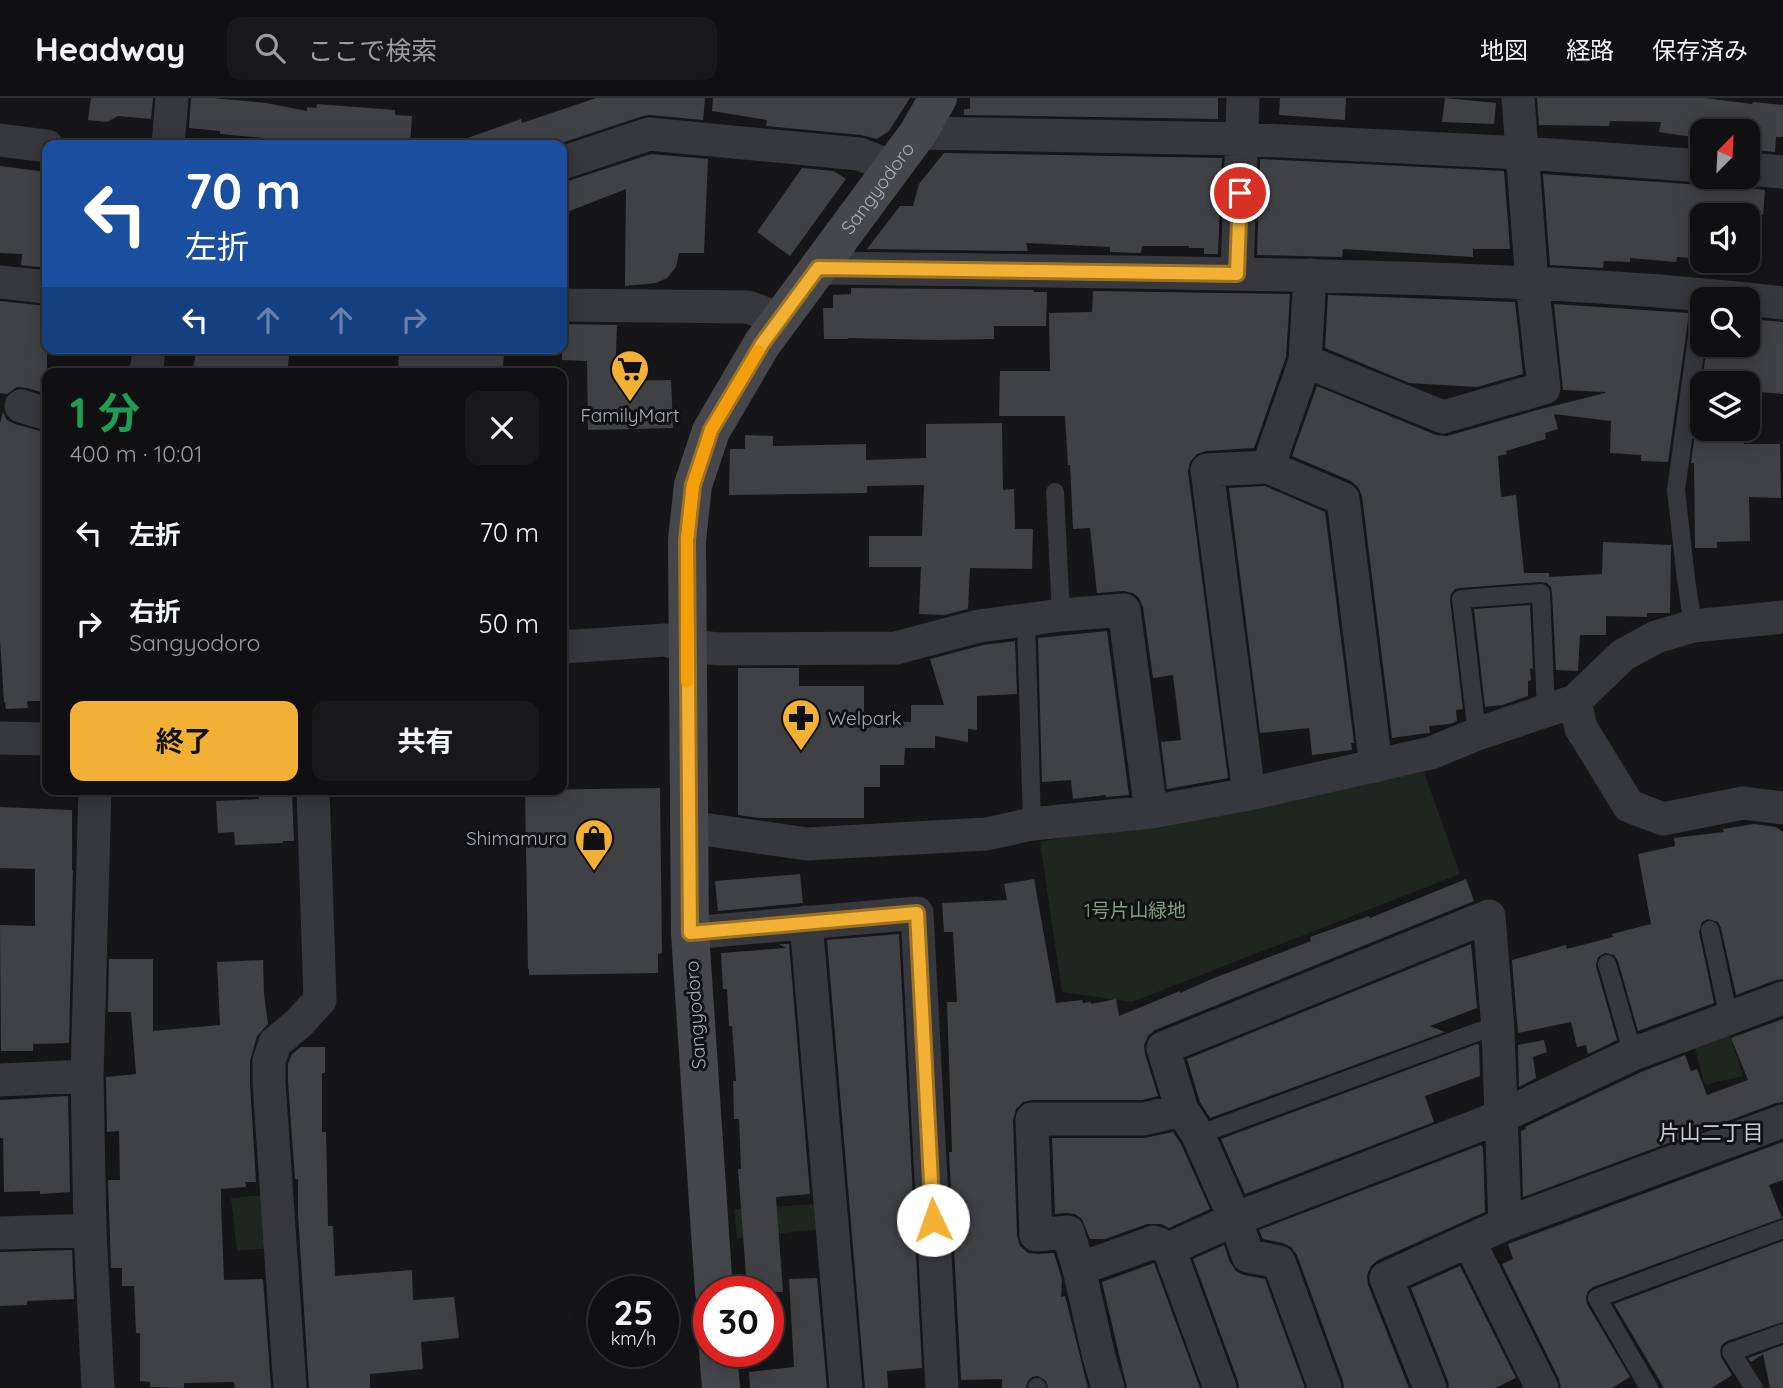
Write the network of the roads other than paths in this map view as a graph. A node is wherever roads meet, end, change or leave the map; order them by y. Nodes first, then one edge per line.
1 (172, 98) edge
2 (938, 98) edge
3 (1243, 98) edge
4 (1518, 98) edge
5 (918, 133) junction
6 (1242, 139) junction
7 (0, 140) edge
8 (168, 140) edge
9 (42, 145) edge
10 (1523, 153) junction
11 (567, 161) edge
12 (1690, 165) edge
13 (893, 167) junction
14 (1760, 170) edge
15 (1783, 172) edge
16 (818, 268) junction
17 (1237, 274) junction
18 (1310, 275) junction
19 (0, 282) edge
20 (1532, 282) junction
21 (42, 286) edge
22 (1690, 293) edge
23 (574, 300) edge
24 (1760, 300) edge
25 (1783, 303) edge
26 (781, 318) junction
27 (1694, 357) edge
28 (1305, 361) junction
29 (1268, 467) junction
30 (1055, 492) dead end
31 (1061, 615) junction
32 (1783, 617) edge
33 (1026, 621) junction
34 (1693, 626) junction
35 (687, 646) junction
36 (567, 647) edge
37 (1561, 706) junction
38 (1477, 734) junction
39 (0, 738) edge
40 (42, 739) edge
41 (1376, 766) junction
42 (1249, 794) junction
43 (95, 795) edge
44 (313, 795) edge
45 (1783, 808) edge
46 (1151, 813) junction
47 (1032, 824) junction
48 (689, 827) junction
49 (806, 922) junction
50 (1710, 930) dead end
51 (690, 933) junction
52 (1607, 964) dead end
53 (1783, 998) edge
54 (1729, 1018) junction
55 (1498, 1030) junction
56 (1633, 1054) junction
57 (87, 1076) junction
58 (0, 1080) edge
59 (1500, 1117) junction
60 (1783, 1121) edge
61 (1190, 1123) junction
62 (1235, 1219) junction
63 (1505, 1224) junction
64 (1783, 1229) edge
65 (90, 1230) junction
66 (0, 1233) edge
67 (1469, 1241) junction
68 (1169, 1249) junction
69 (1079, 1269) junction
70 (713, 1276) edge
71 (1783, 1333) edge
72 (719, 1367) edge
73 (98, 1388) edge
74 (290, 1388) edge
75 (721, 1388) edge
76 (846, 1388) edge
77 (942, 1388) edge
78 (1108, 1388) edge
79 (1220, 1388) edge
80 (1325, 1388) edge
81 (1430, 1388) edge
82 (1542, 1388) edge
83 (1649, 1388) edge
84 (1754, 1388) edge

1 - 8 street
2 - 5 street, Sangyodoro
3 - 6 street
4 - 10 street
5 - 6 street
5 - 13 street, Sangyodoro
6 - 10 street
6 - 17 street
7 - 9 street
10 - 12 street
10 - 20 street
11 - 13 street
13 - 16 street, Sangyodoro
14 - 15 street
16 - 17 street
16 - 26 street, Sangyodoro
17 - 18 street
18 - 20 street
18 - 28 street
19 - 21 street
20 - 22 street
20 - 28 street
23 - 26 street
24 - 25 street
26 - 35 street, Sangyodoro
27 - 34 lane
28 - 29 street
29 - 41 street
29 - 42 street
30 - 31 lane
31 - 33 street
31 - 46 street
32 - 34 street
33 - 35 street
33 - 47 lane
34 - 37 street
35 - 36 street
35 - 48 street, Sangyodoro
37 - 38 street
37 - 38 lane
37 - 45 street
38 - 41 street
39 - 40 street
41 - 42 street
42 - 46 street
43 - 57 street
44 - 74 street
46 - 47 street
47 - 48 street
48 - 51 street, Sangyodoro
49 - 51 street
49 - 76 street
49 - 77 street
50 - 54 lane
51 - 70 street, Sangyodoro
52 - 56 lane
53 - 54 street
54 - 56 street
55 - 59 street
55 - 61 lane
55 - 61 street
56 - 59 street
57 - 58 street
57 - 65 street
59 - 62 street
59 - 63 street
60 - 63 street
61 - 62 street
61 - 69 street
62 - 68 street
62 - 80 street
63 - 67 street
64 - 83 lane
65 - 66 street
65 - 73 street
67 - 81 street
67 - 82 street
68 - 69 street
68 - 79 street
69 - 78 street
71 - 84 lane
72 - 75 street

